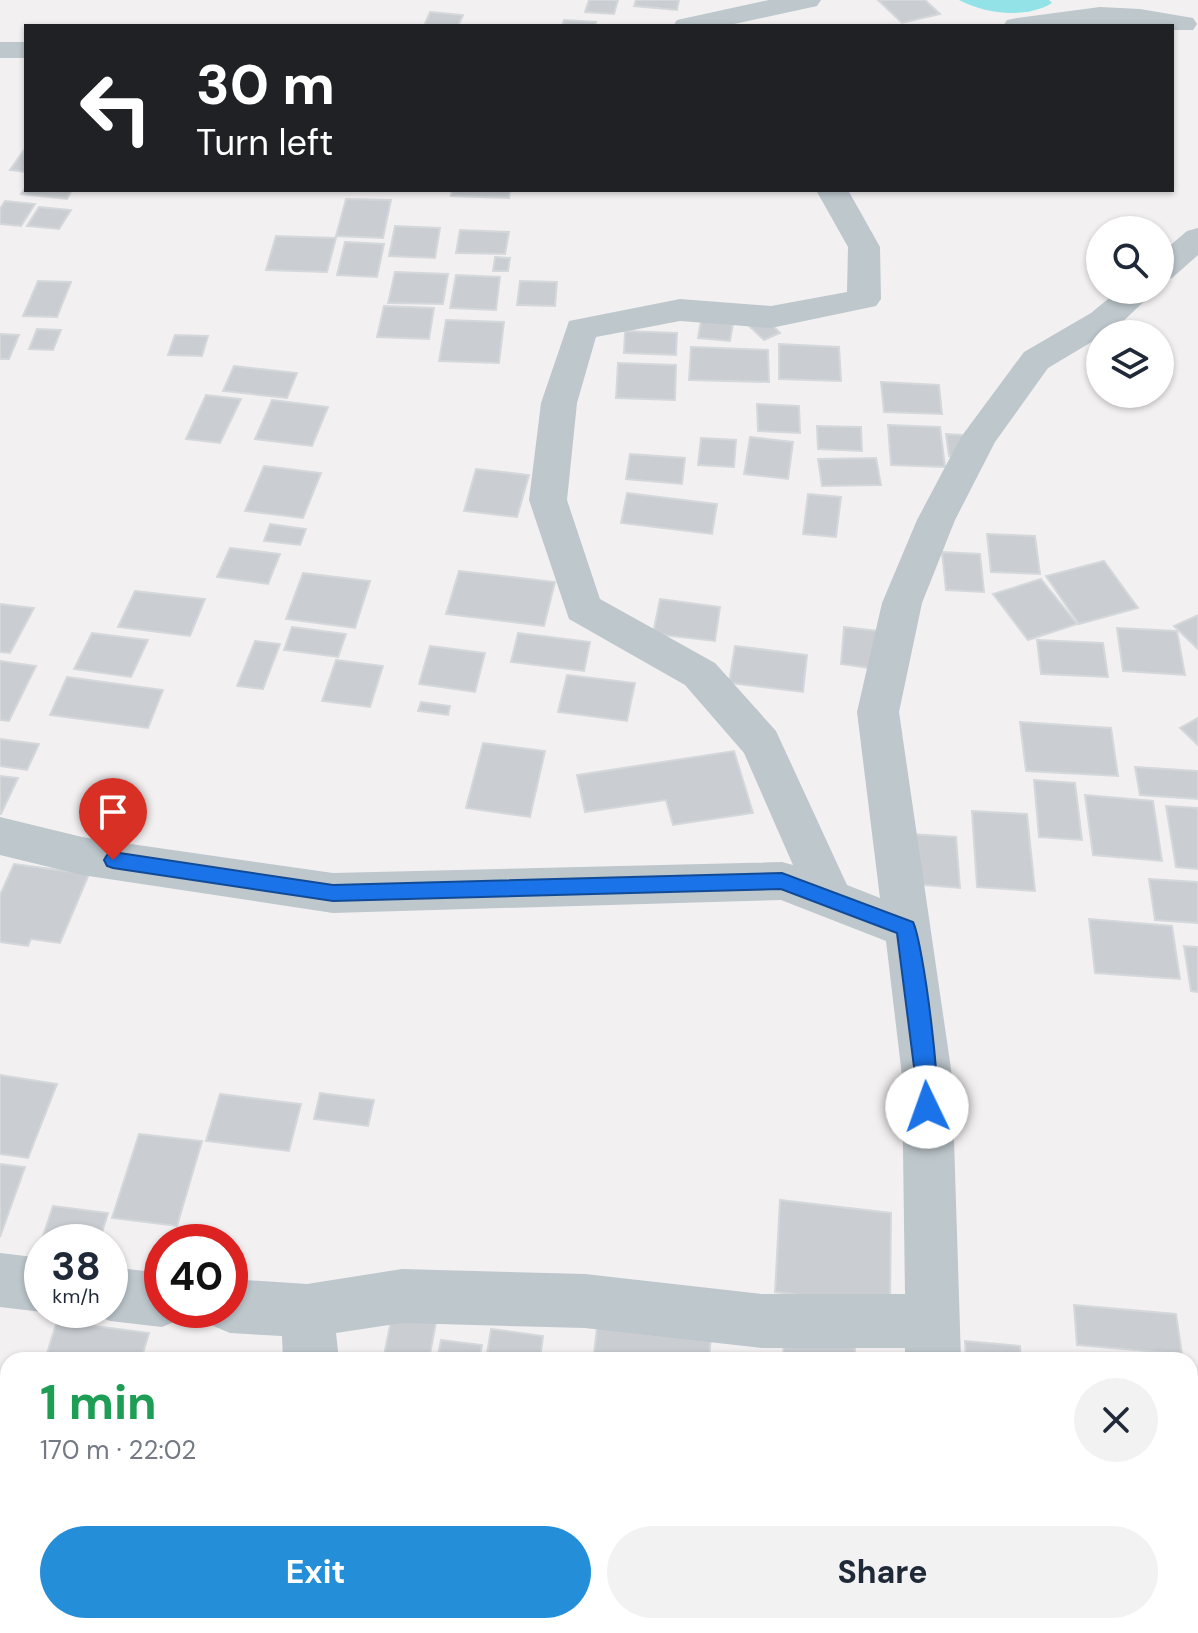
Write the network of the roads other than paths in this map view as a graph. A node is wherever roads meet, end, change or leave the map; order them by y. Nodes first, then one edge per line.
1 (807, 0) edge
2 (1184, 21) edge
3 (696, 24) edge
4 (1029, 24) edge
5 (0, 50) edge
6 (24, 50) edge
7 (833, 192) edge
8 (1198, 238) edge
9 (1174, 259) edge
10 (1123, 304) edge
11 (0, 836) edge
12 (830, 899) junction
13 (906, 928) junction
14 (0, 1280) edge
15 (24, 1283) edge
16 (248, 1313) edge
17 (309, 1335) edge
18 (932, 1340) edge

1 - 3 street
2 - 4 street
5 - 6 street
7 - 12 street
8 - 9 street
10 - 13 street
11 - 12 street
12 - 13 street
13 - 18 street
14 - 15 street
16 - 17 street
17 - 18 street

